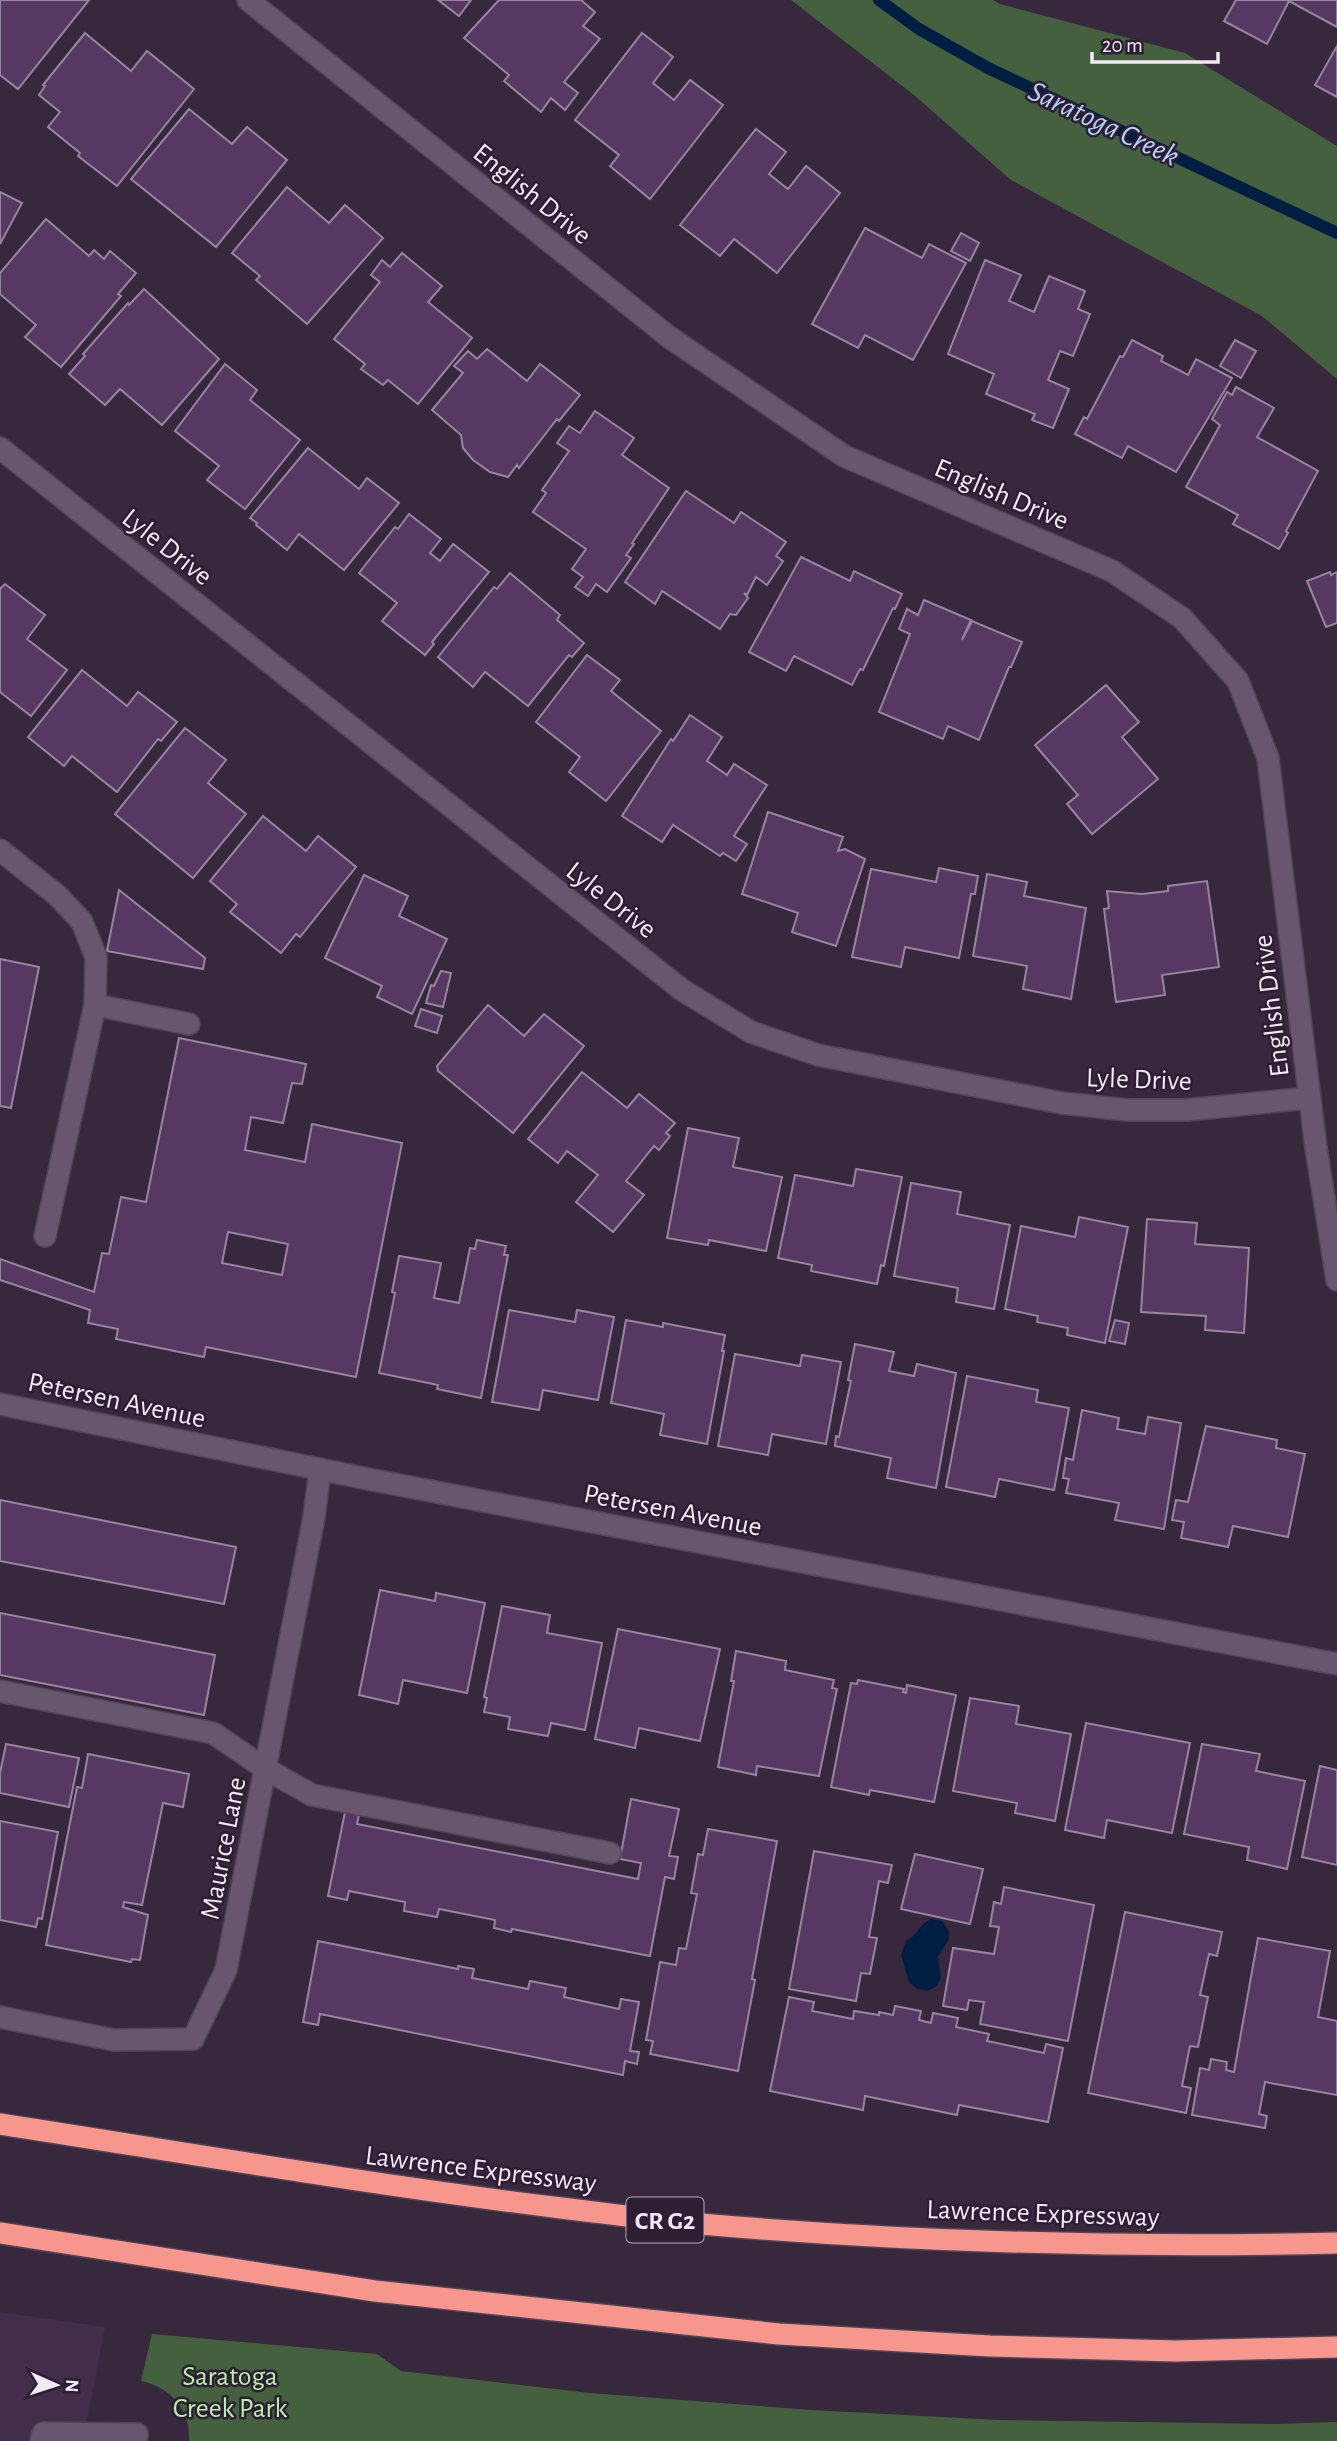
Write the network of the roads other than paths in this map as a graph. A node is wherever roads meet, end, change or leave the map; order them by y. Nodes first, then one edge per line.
1 (248, 0) edge
2 (0, 448) edge
3 (0, 850) edge
4 (94, 1005) junction
5 (189, 1024) dead end
6 (1310, 1098) junction
7 (45, 1236) dead end
8 (1337, 1280) edge
9 (0, 1404) edge
10 (320, 1469) junction
11 (1337, 1664) edge
12 (0, 1691) edge
13 (266, 1769) junction
14 (610, 1853) dead end
15 (0, 2017) edge
16 (0, 2123) edge
17 (0, 2233) edge
18 (1337, 2243) edge
19 (1337, 2347) edge
20 (137, 2437) edge
21 (41, 2441) edge

1 - 6 street, English Drive
2 - 6 street, Lyle Drive
3 - 4 street
4 - 5 street
4 - 7 street
6 - 8 street, English Drive
9 - 10 street, Petersen Avenue
10 - 11 street, Petersen Avenue
10 - 13 street, Maurice Lane
12 - 13 street
13 - 14 street
13 - 15 street, Maurice Lane
16 - 18 highway, Lawrence Expressway / CR G2
17 - 19 highway
20 - 21 street

